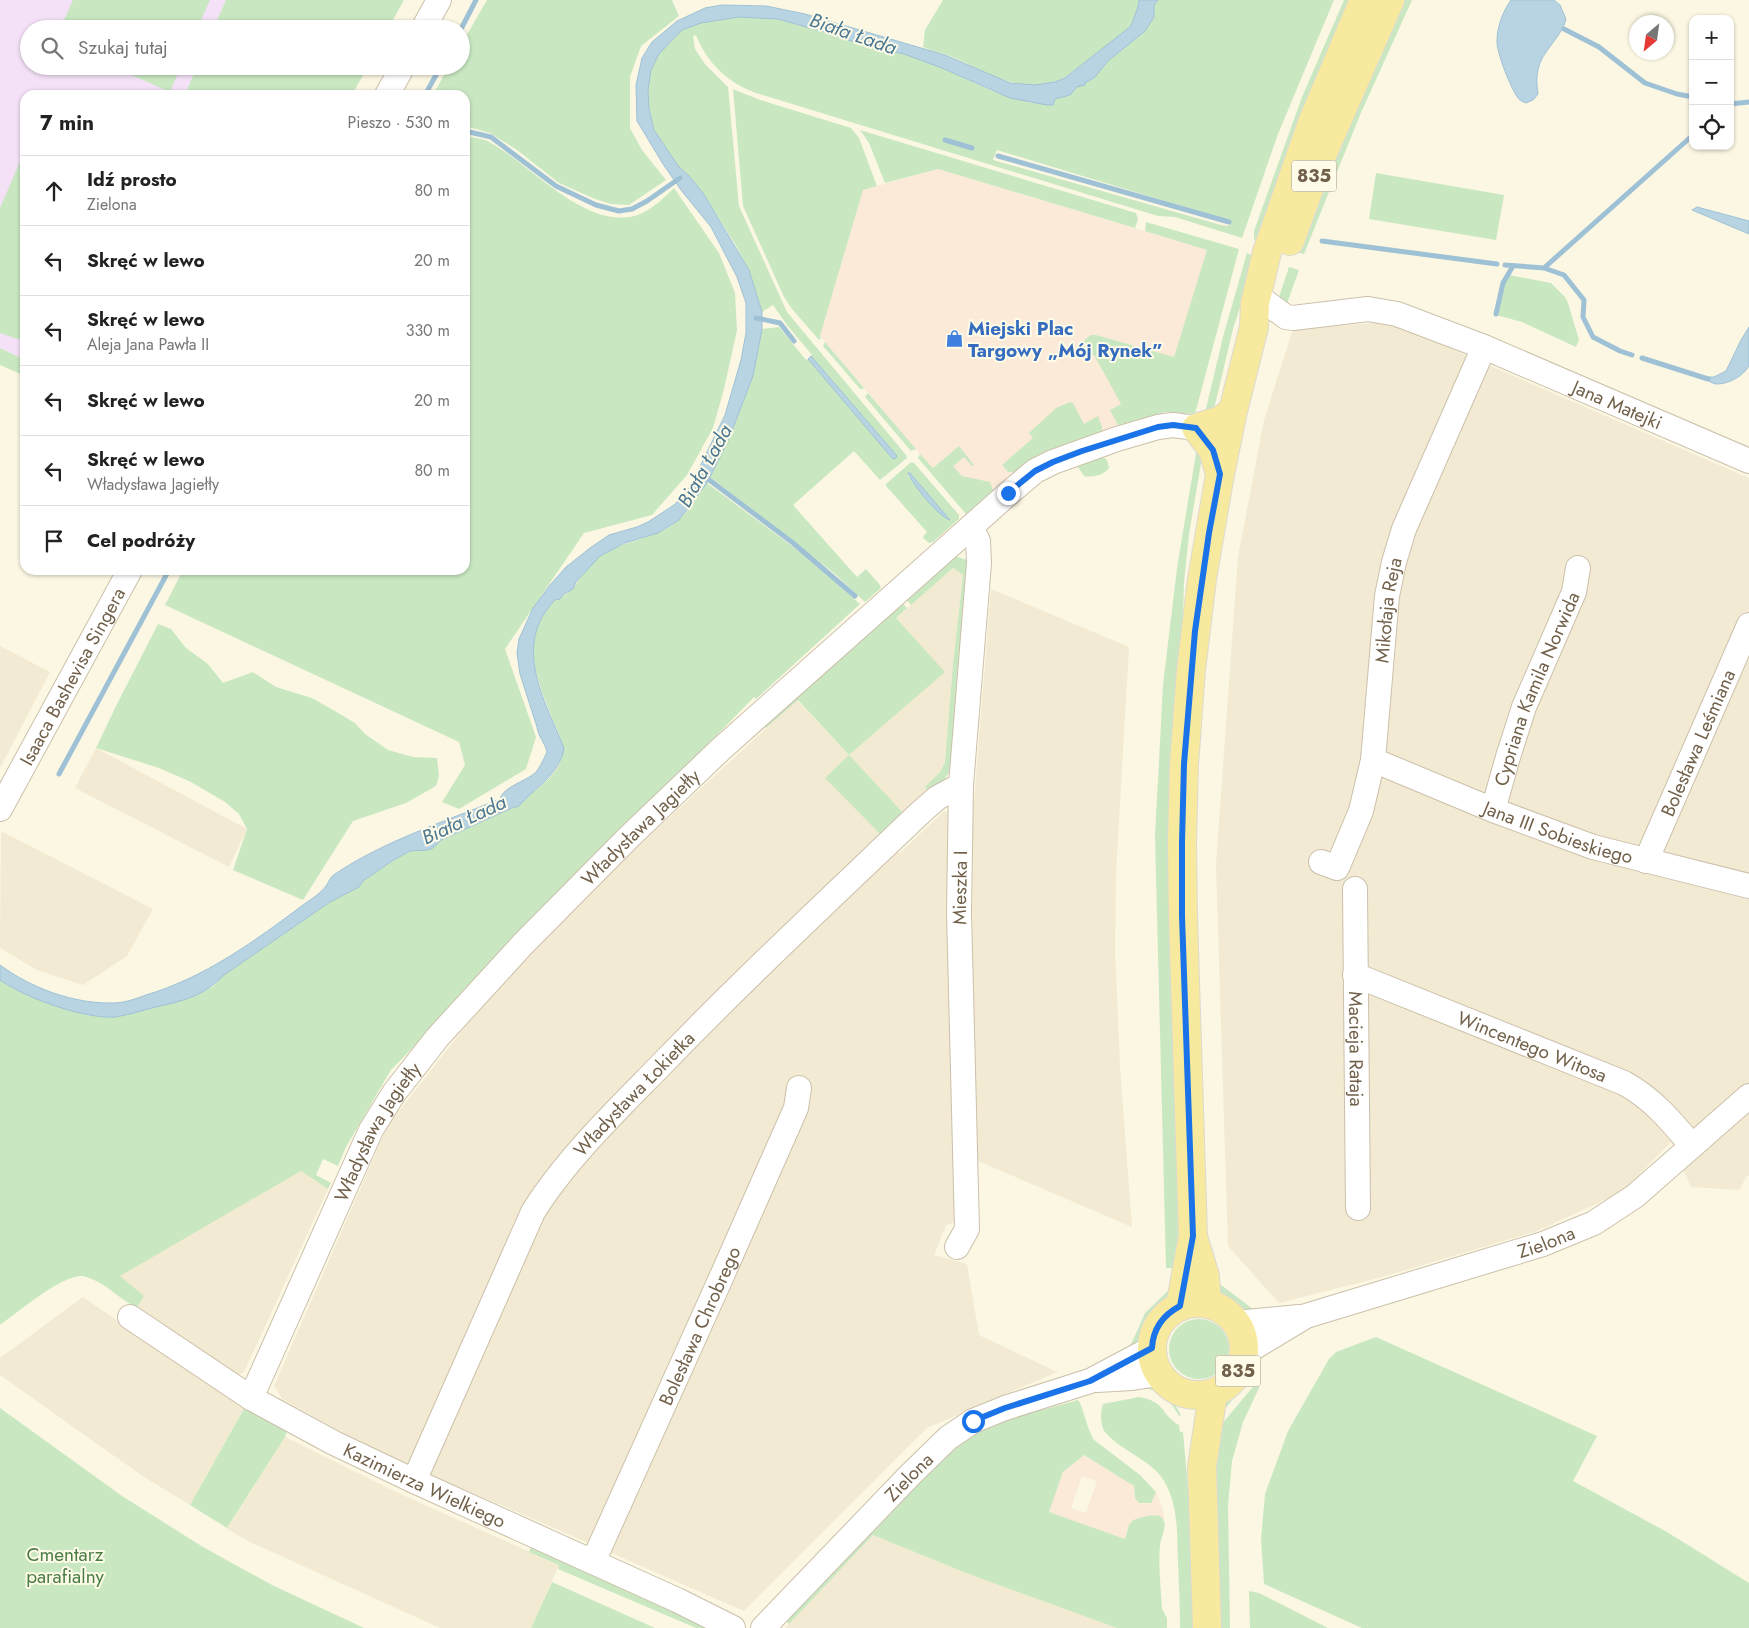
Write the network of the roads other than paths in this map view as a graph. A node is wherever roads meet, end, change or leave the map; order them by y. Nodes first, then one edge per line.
1 (439, 0) edge
2 (1364, 0) edge
3 (1390, 0) edge
4 (428, 20) edge
5 (398, 75) edge
6 (390, 90) edge
7 (1276, 310) junction
8 (1254, 328) junction
9 (1484, 347) junction
10 (1233, 411) junction
11 (1196, 428) junction
12 (1749, 461) edge
13 (1220, 474) junction
14 (971, 527) junction
15 (1578, 568) dead end
16 (127, 575) edge
17 (1749, 625) edge
18 (1373, 760) junction
19 (961, 786) junction
20 (0, 809) edge
21 (1493, 810) junction
22 (1646, 861) junction
23 (1321, 862) dead end
24 (1749, 886) edge
25 (1355, 890) dead end
26 (1355, 975) junction
27 (799, 1088) dead end
28 (1749, 1096) edge
29 (1692, 1146) junction
30 (1358, 1208) dead end
31 (1193, 1236) junction
32 (957, 1247) dead end
33 (1207, 1304) junction
34 (1180, 1306) junction
35 (1306, 1316) junction
36 (130, 1317) dead end
37 (1237, 1325) junction
38 (1152, 1348) junction
39 (1243, 1354) junction
40 (1159, 1374) junction
41 (1090, 1381) junction
42 (1182, 1393) junction
43 (1213, 1393) junction
44 (251, 1398) junction
45 (1202, 1467) junction
46 (414, 1481) junction
47 (593, 1562) junction
48 (733, 1628) edge
49 (763, 1628) edge
50 (1207, 1628) edge

1 - 4 street
2 - 8 main road, 835
3 - 7 main road, 835
5 - 6 street
7 - 8 main road, 835
7 - 9 street, Jana Matejki
8 - 10 main road, 835
9 - 12 street, Jana Matejki
9 - 18 street, Mikołaja Reja
10 - 11 main road
10 - 13 main road, 835
11 - 13 main road
11 - 14 street, Władysława Jagiełły
13 - 31 main road, 835
14 - 19 street, Mieszka I
14 - 44 street, Władysława Jagiełły
15 - 21 street, Cypriana Kamila Norwida
16 - 20 street, Isaaca Bashevisa Singera
17 - 22 street, Bolesława Leśmiana
18 - 21 street, Jana III Sobieskiego
18 - 23 street, Mikołaja Reja
19 - 32 street, Mieszka I
19 - 46 street, Władysława Łokietka
21 - 22 street, Jana III Sobieskiego
22 - 24 street, Jana III Sobieskiego
25 - 26 street, Macieja Rataja
26 - 29 street, Wincentego Witosa
26 - 30 street, Macieja Rataja
27 - 47 street, Bolesława Chrobrego
28 - 29 street, Zielona
29 - 35 street, Zielona
31 - 33 main road, 835
31 - 34 main road, 835
33 - 34 main road
33 - 37 main road
34 - 38 main road
35 - 37 street, Zielona
35 - 39 street, Zielona
36 - 44 street, Kazimierza Wielkiego
37 - 39 main road, 835
38 - 40 main road
38 - 41 street, Zielona
39 - 43 main road, 835
40 - 41 street, Zielona
40 - 42 main road
41 - 49 street, Zielona
42 - 43 main road, 835
42 - 45 main road, 835
43 - 45 main road, 835
44 - 46 street, Kazimierza Wielkiego
45 - 50 main road, 835
46 - 47 street, Kazimierza Wielkiego
47 - 48 street, Kazimierza Wielkiego

